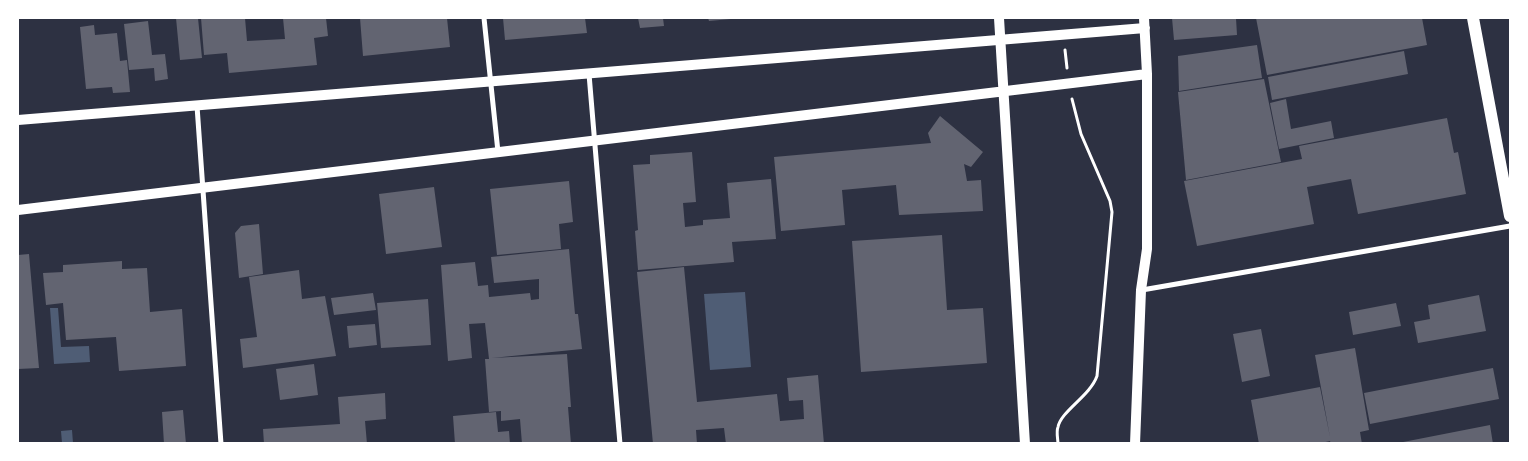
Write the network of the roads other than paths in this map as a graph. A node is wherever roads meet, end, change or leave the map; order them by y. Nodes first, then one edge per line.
1 (484, 18) edge
2 (999, 18) edge
3 (1473, 18) edge
4 (1144, 23) edge
5 (1000, 40) junction
6 (589, 73) junction
7 (1147, 74) junction
8 (491, 82) junction
9 (1003, 91) junction
10 (197, 106) junction
11 (18, 120) edge
12 (595, 140) junction
13 (498, 152) junction
14 (202, 188) junction
15 (18, 210) edge
16 (1510, 216) edge
17 (1510, 226) edge
18 (1141, 290) junction
19 (221, 444) edge
20 (620, 444) edge
21 (1025, 444) edge
22 (1135, 444) edge

1 - 8 street
2 - 5 main road
3 - 16 main road
4 - 5 main road
4 - 7 main road
5 - 6 main road
5 - 9 main road
6 - 8 main road
6 - 12 street
7 - 9 main road
7 - 18 main road
8 - 10 main road
8 - 13 street
9 - 12 main road
9 - 21 main road
10 - 11 main road
10 - 14 street
12 - 13 main road
12 - 20 street
13 - 14 main road
14 - 15 main road
14 - 19 street
17 - 18 street
18 - 22 main road

